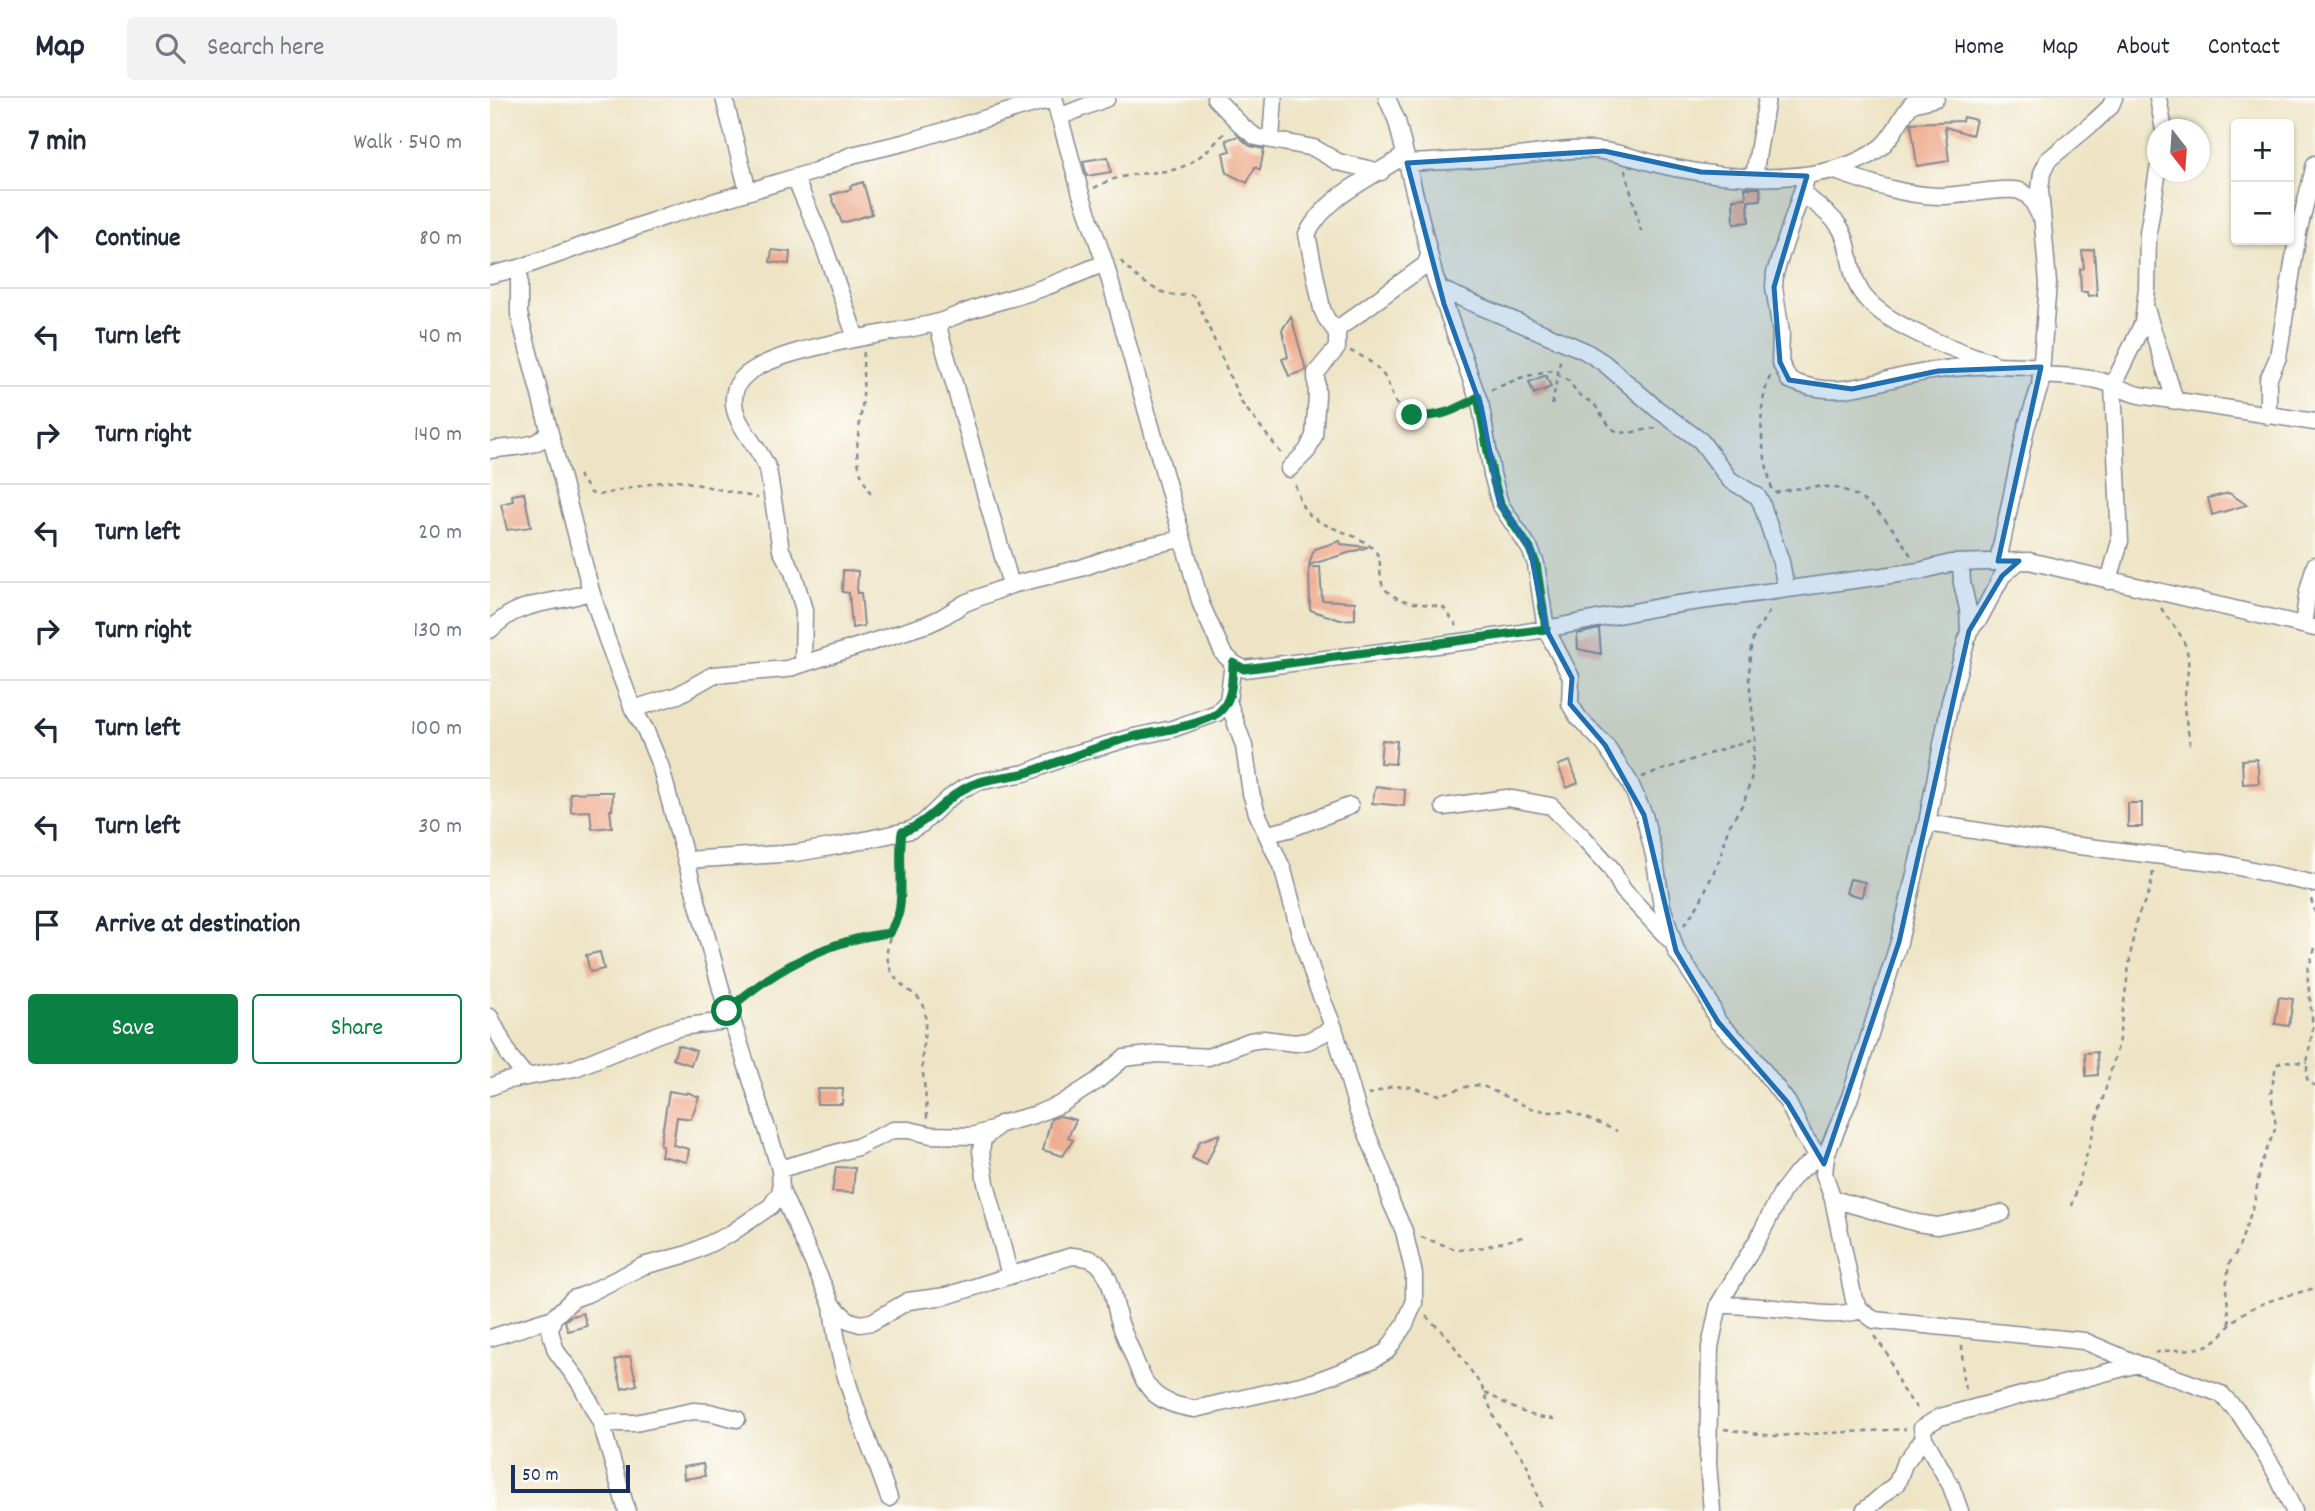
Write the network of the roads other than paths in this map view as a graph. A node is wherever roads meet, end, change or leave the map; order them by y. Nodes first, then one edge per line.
1 (724, 98) edge
2 (1107, 98) edge
3 (1215, 98) edge
4 (1274, 98) edge
5 (1387, 98) edge
6 (1767, 98) edge
7 (1936, 98) edge
8 (2114, 98) edge
9 (2158, 98) edge
10 (1054, 99) edge
11 (1910, 100) edge
12 (1059, 117) junction
13 (2162, 119) edge
14 (1271, 139) junction
15 (1406, 159) junction
16 (2315, 164) edge
17 (1832, 170) junction
18 (1381, 172) junction
19 (1754, 176) junction
20 (1807, 176) junction
21 (795, 178) junction
22 (2156, 182) edge
23 (748, 191) junction
24 (1803, 193) junction
25 (2044, 225) junction
26 (1429, 256) junction
27 (1112, 261) junction
28 (519, 268) junction
29 (490, 275) edge
30 (1440, 289) junction
31 (2146, 308) junction
32 (937, 323) junction
33 (861, 337) junction
34 (1337, 341) junction
35 (1998, 365) junction
36 (2041, 371) junction
37 (2113, 385) junction
38 (2175, 400) junction
39 (2268, 416) junction
40 (2315, 422) edge
41 (549, 429) junction
42 (490, 450) edge
43 (1289, 469) road end
44 (1181, 540) junction
45 (1998, 561) junction
46 (2019, 561) junction
47 (1961, 563) junction
48 (2315, 565) edge
49 (2109, 581) junction
50 (1011, 585) junction
51 (1786, 588) junction
52 (591, 591) junction
53 (2309, 627) edge
54 (1546, 629) junction
55 (490, 630) edge
56 (1969, 631) junction
57 (1233, 663) junction
58 (803, 664) junction
59 (1228, 701) junction
60 (634, 709) junction
61 (1350, 806) dead end
62 (1444, 807) dead end
63 (1927, 823) junction
64 (1268, 834) junction
65 (686, 860) junction
66 (2315, 884) edge
67 (1672, 942) junction
68 (730, 1015) junction
69 (490, 1017) edge
70 (1334, 1028) junction
71 (526, 1077) junction
72 (490, 1087) edge
73 (992, 1130) junction
74 (1820, 1160) junction
75 (780, 1169) junction
76 (781, 1191) junction
77 (1833, 1199) junction
78 (2002, 1213) dead end
79 (1010, 1276) junction
80 (1719, 1304) junction
81 (832, 1306) junction
82 (1861, 1310) junction
83 (553, 1318) junction
84 (490, 1338) edge
85 (2134, 1362) junction
86 (737, 1419) dead end
87 (601, 1423) junction
88 (1923, 1433) junction
89 (889, 1498) dead end
90 (627, 1511) edge
91 (1712, 1511) edge
92 (1864, 1511) edge
93 (1961, 1511) edge
94 (2294, 1511) edge

1 - 23 street
2 - 12 street
3 - 14 street
4 - 14 street
5 - 15 street
6 - 19 street
7 - 11 street
8 - 25 street
9 - 13 street
10 - 12 street
10 - 21 street
11 - 17 street
12 - 27 street
14 - 18 street
15 - 18 street
15 - 19 street
15 - 26 street
16 - 39 street
17 - 20 street
17 - 25 street
18 - 34 street
19 - 20 street
20 - 24 street
21 - 23 street
21 - 33 street
22 - 31 street
23 - 28 street
24 - 35 street
24 - 35 street
25 - 36 street
26 - 30 street
26 - 34 street
27 - 32 street
27 - 44 street
28 - 29 street
28 - 41 street
30 - 51 street
30 - 54 street
31 - 37 street
31 - 38 street
32 - 33 street
32 - 50 street
33 - 58 street
34 - 43 street
35 - 36 street
36 - 37 street
36 - 45 street
37 - 38 street
37 - 49 street
38 - 39 street
39 - 40 street
41 - 42 street
41 - 52 street
44 - 50 street
44 - 57 street
45 - 46 street
45 - 47 street
46 - 49 street
46 - 56 street
47 - 51 street
47 - 56 street
48 - 53 street
49 - 53 street
50 - 58 street
51 - 54 street
52 - 55 street
52 - 60 street
54 - 57 street
54 - 67 street
56 - 63 street
57 - 59 street
58 - 60 street
59 - 64 street
59 - 65 street
60 - 65 street
61 - 64 street
62 - 67 street
63 - 66 street
63 - 74 street
64 - 70 street
65 - 68 street
67 - 74 street
68 - 71 street
68 - 75 street
69 - 71 street
70 - 73 street
70 - 79 street
71 - 72 street
73 - 75 street
73 - 79 street
74 - 77 street
74 - 80 street
75 - 76 street
76 - 81 street
76 - 83 street
77 - 78 street
77 - 82 street
79 - 81 street
80 - 82 street
80 - 91 street
81 - 89 street
82 - 85 street
83 - 84 street
83 - 87 street
85 - 88 street
85 - 94 street
86 - 87 street
87 - 90 street
88 - 92 street
88 - 93 street

